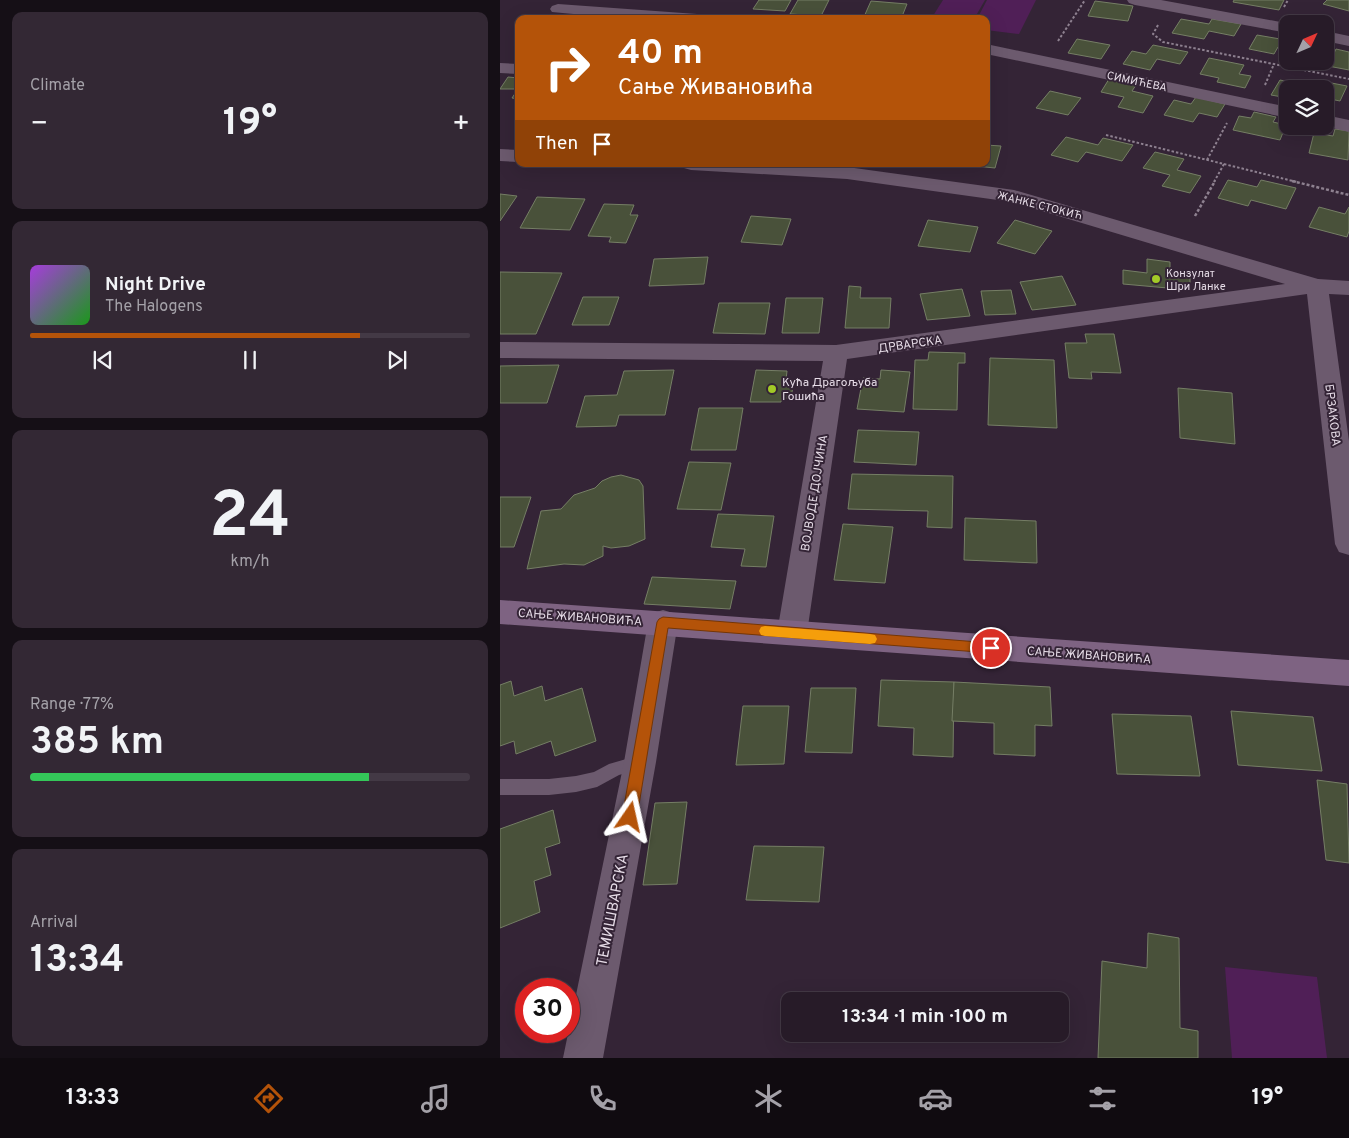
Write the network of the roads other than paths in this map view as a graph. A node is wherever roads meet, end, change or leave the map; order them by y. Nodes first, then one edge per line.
1 (1135, 0) edge
2 (558, 9) edge
3 (641, 15) edge
4 (1279, 26) edge
5 (1334, 38) edge
6 (1349, 41) edge
7 (990, 50) edge
8 (1279, 111) edge
9 (1334, 123) edge
10 (1349, 126) edge
11 (500, 155) edge
12 (515, 156) edge
13 (786, 167) edge
14 (849, 169) edge
15 (1317, 286) junction
16 (1349, 288) edge
17 (500, 350) edge
18 (836, 353) junction
19 (1349, 544) edge
20 (500, 612) edge
21 (663, 622) junction
22 (792, 634) junction
23 (1349, 673) edge
24 (640, 762) junction
25 (500, 787) edge
26 (583, 1058) edge

1 - 4 street
2 - 3 street
5 - 6 street
7 - 8 street, СИМИЋЕВА
9 - 10 street
11 - 12 street
13 - 14 street, ЖАНКЕ СТОКИЋ
14 - 15 street, ЖАНКЕ СТОКИЋ
15 - 16 street, ЖАНКЕ СТОКИЋ
15 - 18 street, ДРВАРСКА
15 - 19 street, БРЗАКОВА
17 - 18 street, ДРВАРСКА
18 - 22 street, ВОЈВОДЕ ДОЈЧИНА
20 - 21 street, САЊЕ ЖИВАНОВИЋА
21 - 22 street, САЊЕ ЖИВАНОВИЋА
21 - 24 street, ТЕМИШВАРСКА
22 - 23 street, САЊЕ ЖИВАНОВИЋА
24 - 25 lane
24 - 26 street, ТЕМИШВАРСКА

